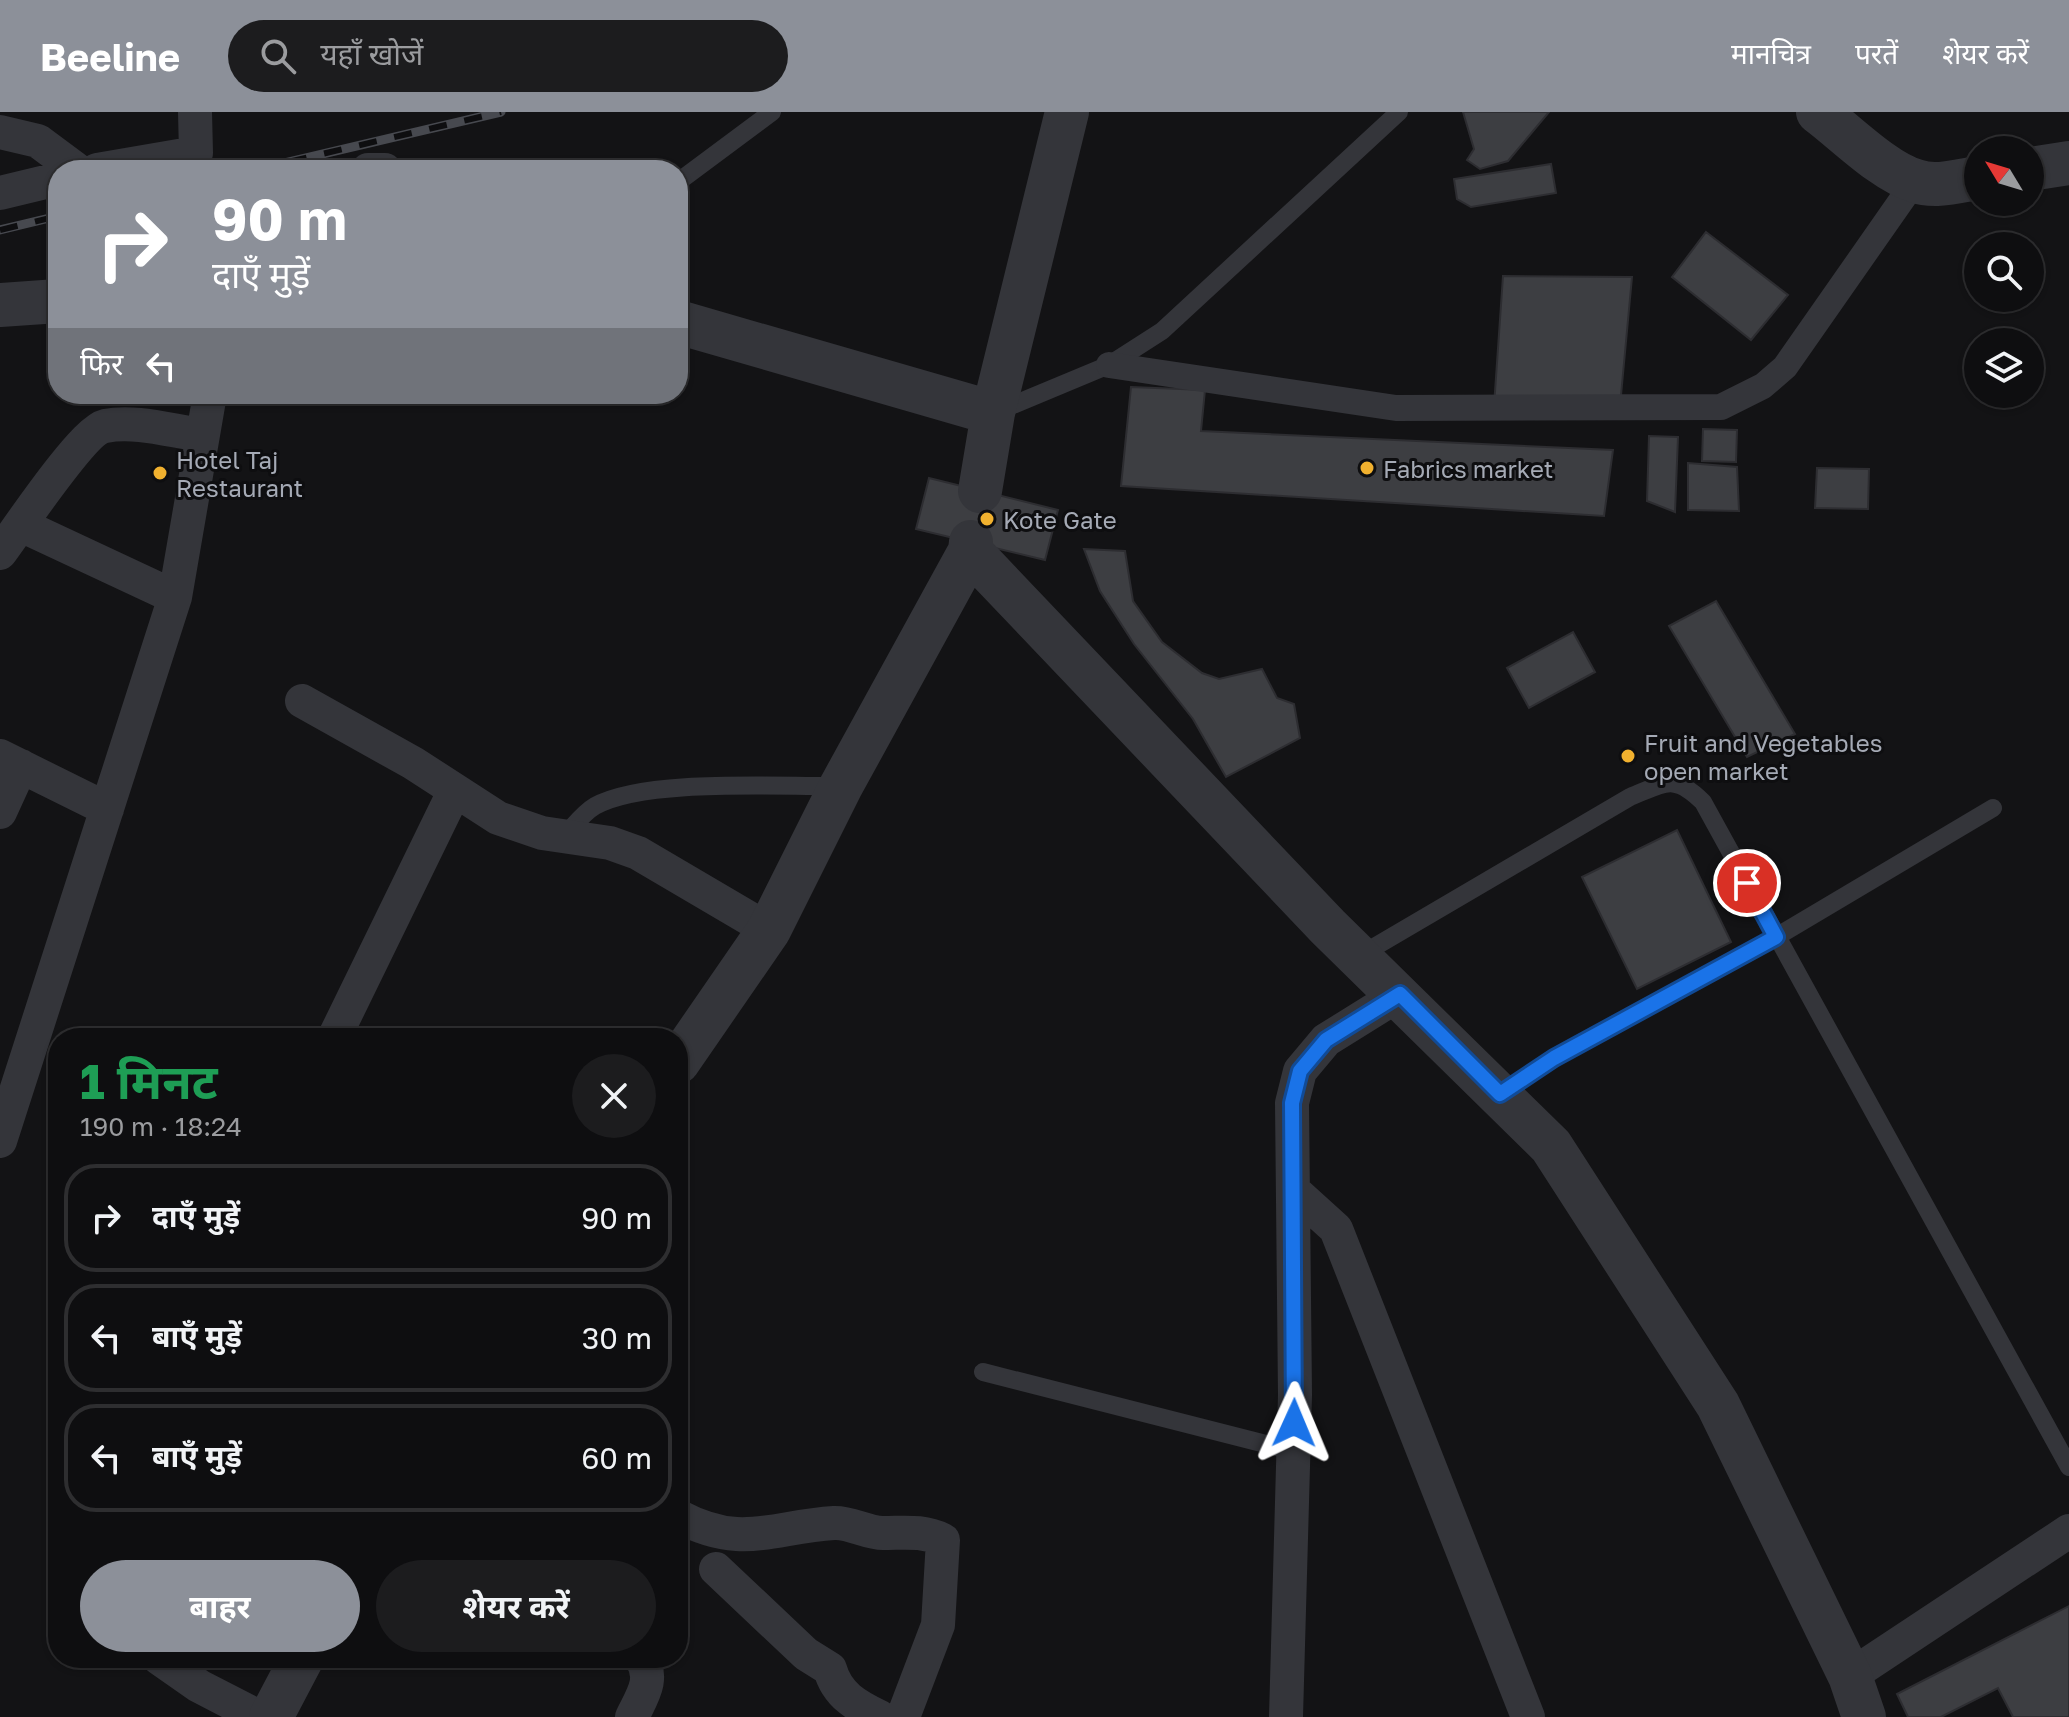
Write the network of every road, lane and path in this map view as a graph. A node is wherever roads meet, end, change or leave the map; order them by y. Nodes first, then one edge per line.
1 (195, 112) edge
2 (772, 112) edge
3 (1067, 112) edge
4 (1399, 112) edge
5 (1818, 112) edge
6 (0, 132) edge
7 (64, 160) edge
8 (155, 160) edge
9 (2069, 163) edge
10 (2044, 167) edge
11 (688, 175) edge
12 (1964, 180) edge
13 (48, 181) edge
14 (1915, 181) junction
15 (0, 193) edge
16 (48, 302) edge
17 (0, 305) edge
18 (688, 325) edge
19 (1109, 365) junction
20 (208, 404) edge
21 (993, 413) junction
22 (202, 435) junction
23 (980, 491) dead end
24 (21, 525) junction
25 (0, 553) edge
26 (175, 597) junction
27 (302, 701) dead end
28 (10, 761) edge
29 (841, 786) junction
30 (454, 792) junction
31 (1993, 808) dead end
32 (107, 809) junction
33 (0, 812) edge
34 (563, 837) junction
35 (769, 930) junction
36 (1776, 937) junction
37 (1359, 956) junction
38 (1400, 994) junction
39 (339, 1028) edge
40 (688, 1047) edge
41 (1500, 1094) junction
42 (0, 1141) edge
43 (1293, 1190) junction
44 (983, 1372) dead end
45 (1293, 1451) junction
46 (2069, 1467) edge
47 (688, 1522) edge
48 (2069, 1531) edge
49 (716, 1569) dead end
50 (173, 1668) edge
51 (297, 1668) edge
52 (647, 1668) edge
53 (1850, 1676) junction
54 (259, 1717) edge
55 (271, 1717) edge
56 (632, 1717) edge
57 (880, 1717) edge
58 (903, 1717) edge
59 (1286, 1717) edge
60 (1528, 1717) edge
61 (1864, 1717) edge

1 - 8 street
2 - 11 lane
3 - 21 street
4 - 19 lane
5 - 14 street
6 - 7 street
9 - 10 street
12 - 14 street
13 - 15 street
14 - 19 street
16 - 17 street
18 - 21 street
19 - 21 lane
20 - 22 street
21 - 23 street
22 - 24 street
22 - 26 street
24 - 25 street
24 - 26 street
26 - 32 street
27 - 30 street
28 - 32 street
28 - 33 street
29 - 34 lane
29 - 35 street
29 - 37 street
30 - 34 street
30 - 39 street
31 - 36 lane
32 - 42 street
34 - 35 street
35 - 40 street
36 - 37 lane
36 - 41 lane
36 - 46 lane
37 - 38 street
38 - 41 street
38 - 43 street
41 - 53 street
43 - 45 street
43 - 60 street
44 - 45 lane
45 - 59 street
47 - 58 street
48 - 53 street
49 - 57 street
50 - 54 street
51 - 55 street
52 - 56 street
53 - 61 street

